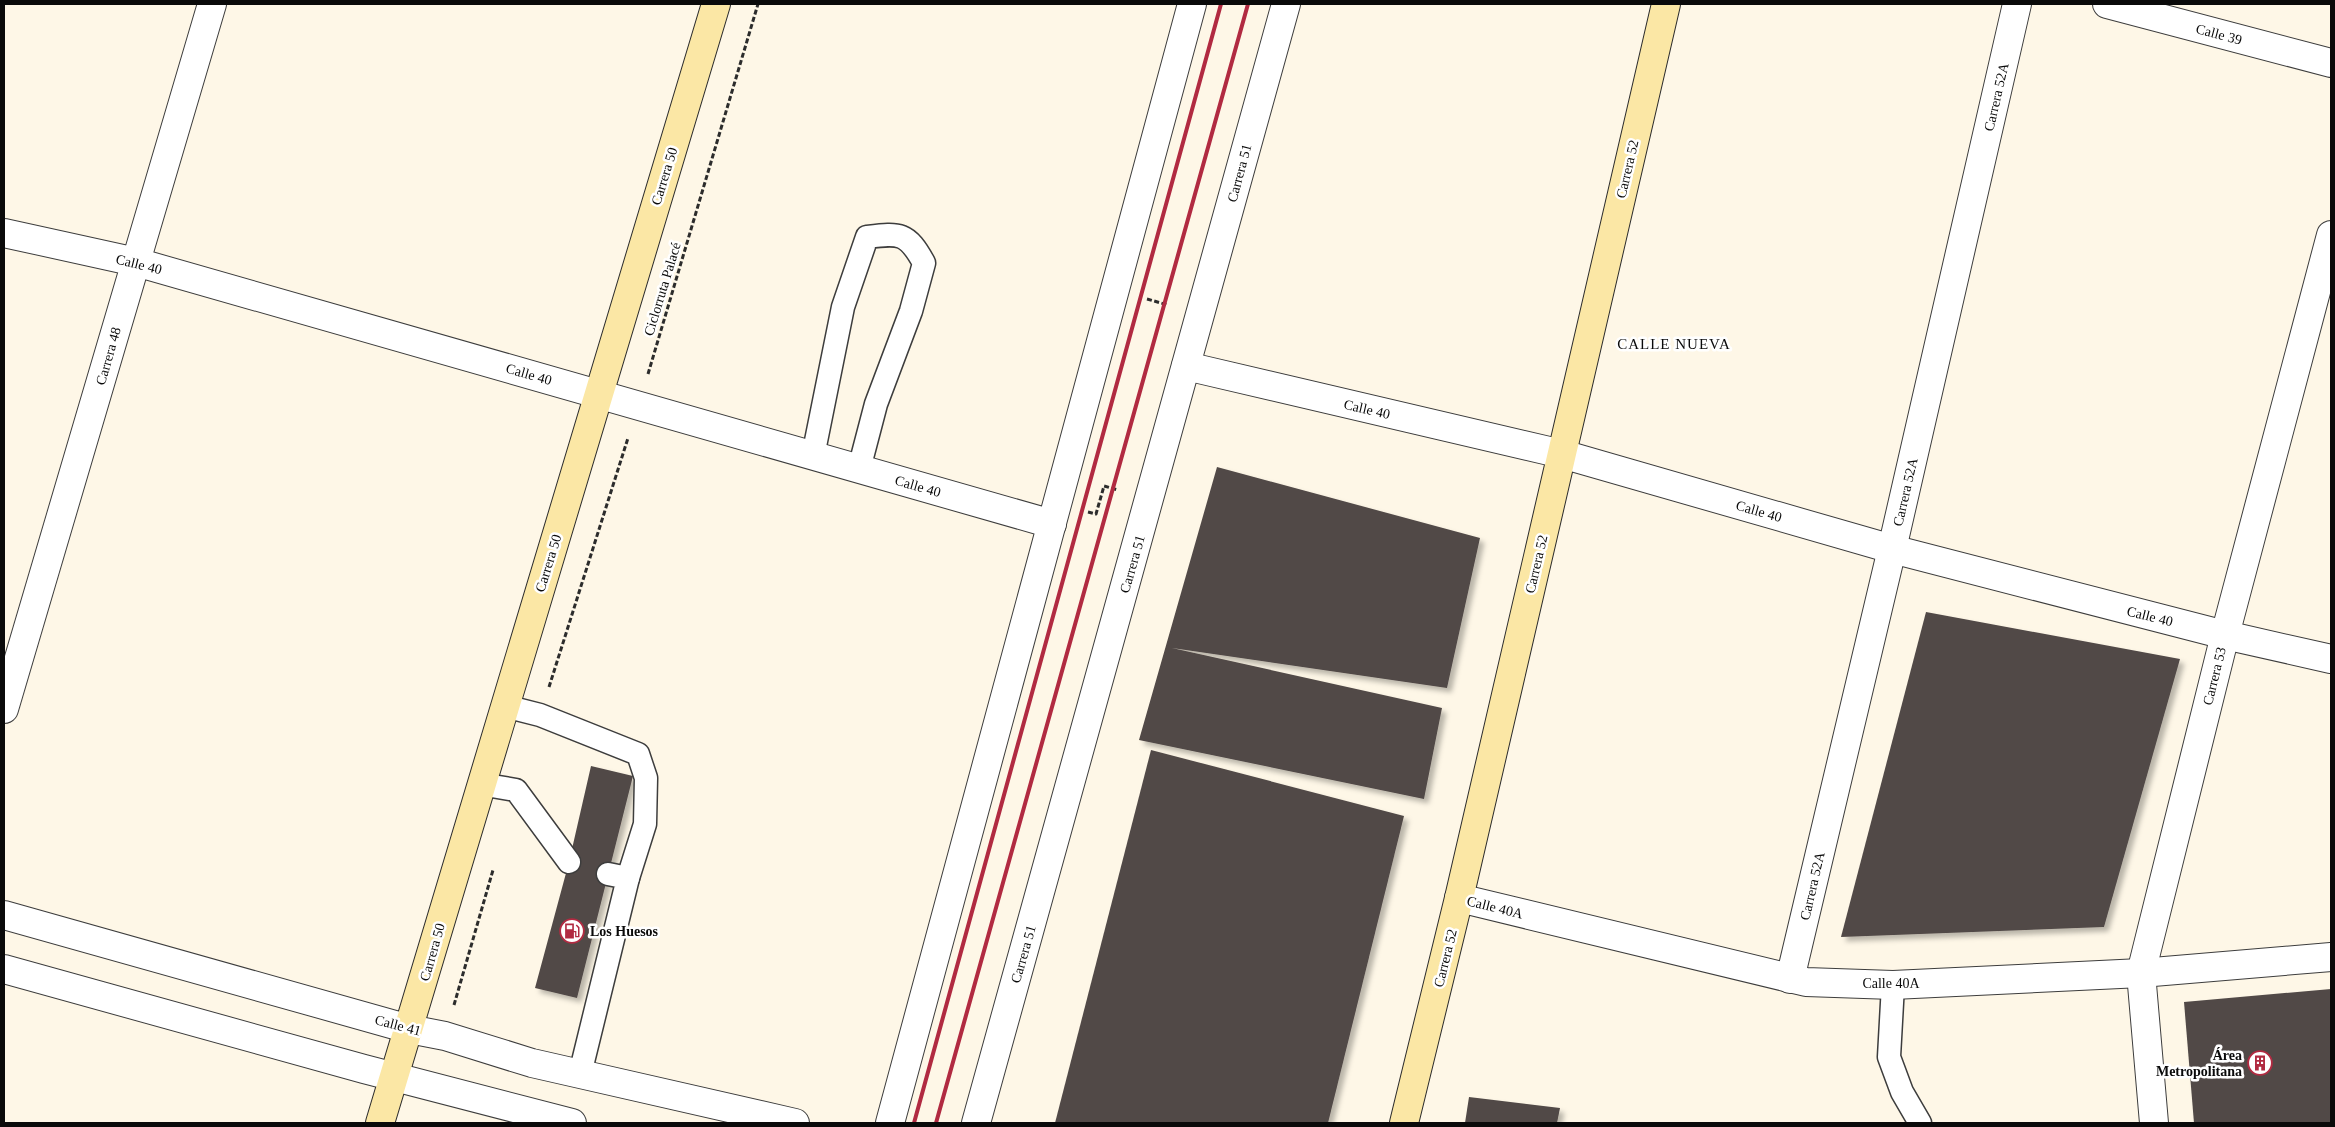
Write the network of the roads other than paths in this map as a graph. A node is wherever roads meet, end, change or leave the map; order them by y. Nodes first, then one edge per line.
1 (212, 4) edge
2 (716, 4) edge
3 (1192, 4) edge
4 (1286, 4) edge
5 (1666, 4) edge
6 (2017, 4) edge
7 (2107, 4) edge
8 (2331, 63) edge
9 (4, 233) edge
10 (2331, 235) edge
11 (136, 262) junction
12 (1186, 366) junction
13 (599, 394) junction
14 (1562, 454) junction
15 (813, 456) junction
16 (859, 469) junction
17 (1055, 514) junction
18 (1892, 549) junction
19 (2225, 635) junction
20 (2331, 659) edge
21 (6, 694) edge
22 (504, 706) junction
23 (480, 784) junction
24 (569, 862) dead end
25 (1459, 898) junction
26 (4, 915) edge
27 (2331, 957) edge
28 (4, 969) edge
29 (2141, 974) junction
30 (1790, 979) junction
31 (1893, 985) junction
32 (409, 1029) junction
33 (580, 1074) junction
34 (394, 1076) junction
35 (380, 1123) edge
36 (572, 1123) edge
37 (795, 1123) edge
38 (890, 1123) edge
39 (976, 1123) edge
40 (1404, 1123) edge
41 (1920, 1123) edge
42 (2154, 1123) edge

1 - 11 street, Carrera 48
2 - 13 main road, Carrera 50
3 - 17 street
4 - 12 street, Carrera 51
5 - 14 main road, Carrera 52
6 - 18 street, Carrera 52A
7 - 8 street, Calle 39
9 - 11 street, Calle 40
10 - 19 street, Carrera 53
11 - 13 street, Calle 40
11 - 21 street, Carrera 48
12 - 14 street, Calle 40
12 - 39 street, Carrera 51
13 - 15 street, Calle 40
13 - 22 main road, Carrera 50
14 - 18 street, Calle 40
14 - 25 main road, Carrera 52
15 - 16 street, Calle 40
15 - 16 lane
16 - 17 street, Calle 40
17 - 38 street
18 - 19 street, Calle 40
18 - 30 street, Carrera 52A
19 - 20 street, Calle 40
19 - 29 street, Carrera 53
22 - 23 main road, Carrera 50
22 - 33 lane
23 - 24 lane
23 - 32 main road, Carrera 50
25 - 30 street, Calle 40A
25 - 40 main road, Carrera 52
26 - 32 street, Calle 41
27 - 29 street, Calle 40A
28 - 34 street
29 - 31 street, Calle 40A
29 - 42 street, Carrera 53
30 - 31 street, Calle 40A
31 - 41 lane
32 - 33 street, Calle 41
32 - 34 main road, Carrera 50
33 - 37 street, Calle 41
34 - 35 main road, Carrera 50
34 - 36 street

